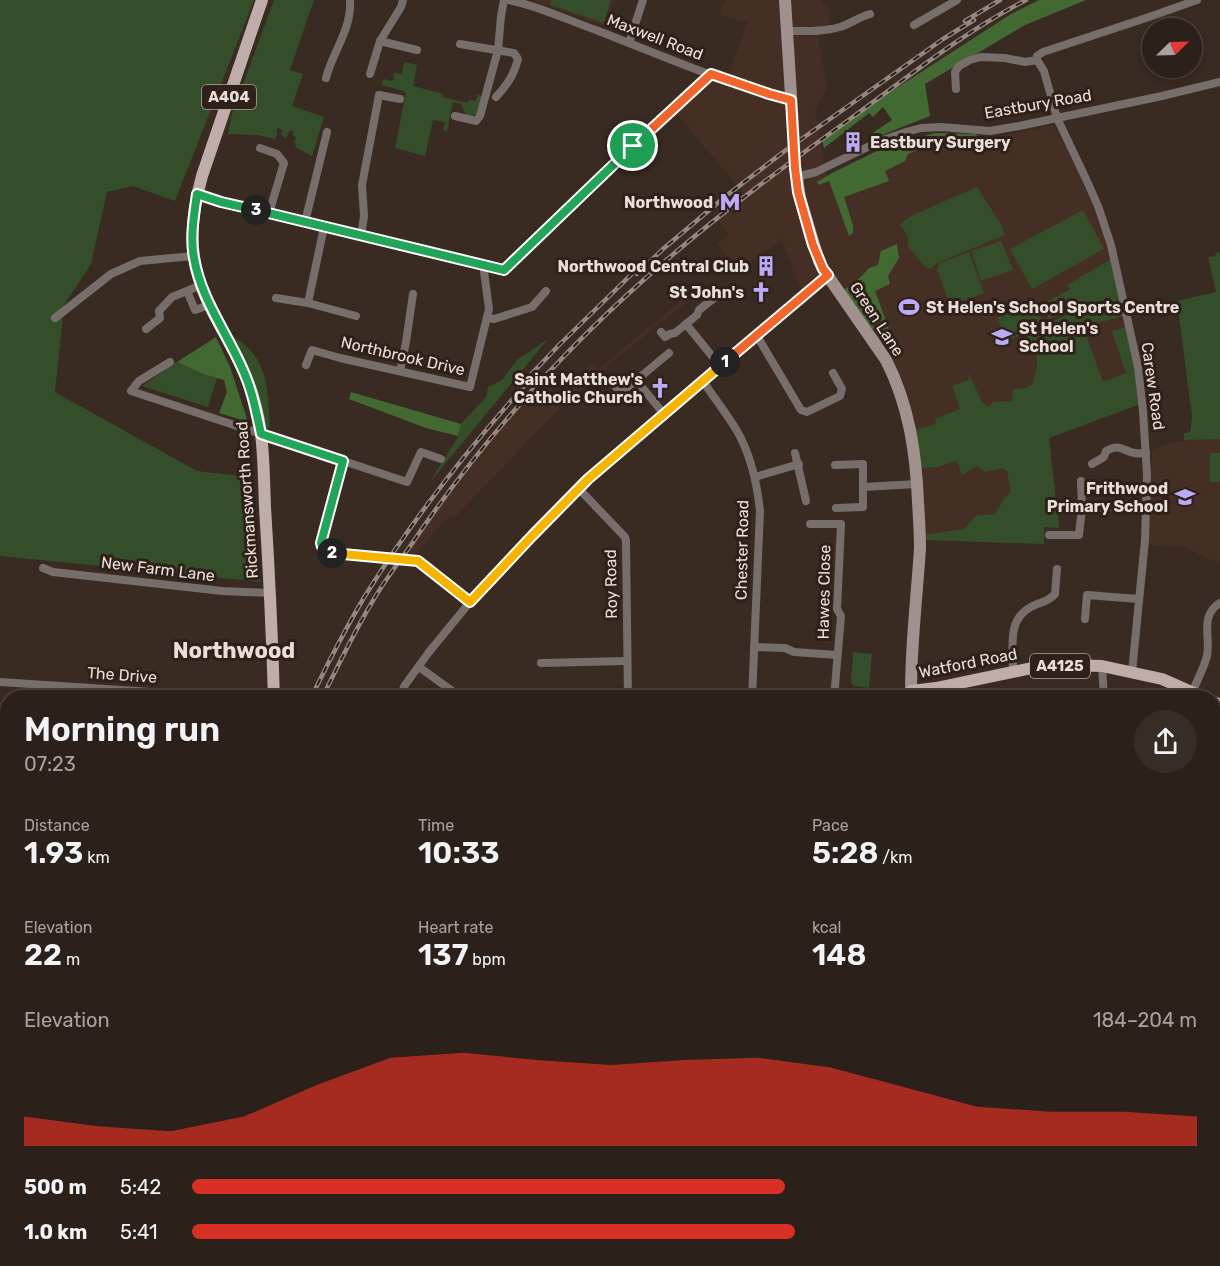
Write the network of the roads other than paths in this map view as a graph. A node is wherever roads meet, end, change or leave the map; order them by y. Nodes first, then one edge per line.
1 (262, 0) edge
2 (350, 0) edge
3 (403, 0) edge
4 (504, 0) edge
5 (509, 0) edge
6 (643, 0) edge
7 (785, 0) edge
8 (957, 0) edge
9 (1197, 0) edge
10 (870, 14) dead end
11 (914, 25) dead end
12 (788, 31) junction
13 (380, 40) junction
14 (628, 43) junction
15 (460, 44) dead end
16 (417, 50) dead end
17 (498, 50) junction
18 (1037, 60) junction
19 (370, 74) dead end
20 (711, 74) junction
21 (326, 78) dead end
22 (1220, 82) edge
23 (956, 89) dead end
24 (496, 97) dead end
25 (400, 99) dead end
26 (791, 100) junction
27 (456, 116) dead end
28 (1057, 118) junction
29 (327, 132) dead end
30 (260, 148) dead end
31 (796, 177) junction
32 (197, 194) junction
33 (269, 213) junction
34 (305, 222) junction
35 (324, 227) junction
36 (361, 236) junction
37 (193, 256) junction
38 (483, 264) junction
39 (828, 275) junction
40 (201, 285) junction
41 (187, 291) junction
42 (546, 291) dead end
43 (412, 294) dead end
44 (718, 295) dead end
45 (276, 298) dead end
46 (308, 303) junction
47 (209, 305) junction
48 (356, 316) dead end
49 (55, 318) dead end
50 (487, 318) junction
51 (686, 324) junction
52 (146, 329) dead end
53 (661, 332) dead end
54 (757, 336) junction
55 (669, 353) dead end
56 (170, 362) dead end
57 (306, 365) dead end
58 (720, 366) junction
59 (400, 371) junction
60 (833, 373) dead end
61 (609, 379) dead end
62 (636, 380) junction
63 (703, 381) junction
64 (664, 414) junction
65 (261, 434) junction
66 (795, 453) dead end
67 (1146, 453) junction
68 (441, 459) dead end
69 (343, 461) junction
70 (799, 464) junction
71 (1092, 464) dead end
72 (835, 465) dead end
73 (755, 477) junction
74 (1081, 481) dead end
75 (917, 484) junction
76 (864, 487) junction
77 (579, 489) junction
78 (806, 501) dead end
79 (1146, 504) junction
80 (1082, 507) junction
81 (836, 508) dead end
82 (810, 524) dead end
83 (1049, 535) dead end
84 (43, 568) dead end
85 (1057, 569) dead end
86 (270, 593) junction
87 (1139, 599) junction
88 (470, 602) junction
89 (1220, 603) edge
90 (1085, 619) dead end
91 (754, 647) junction
92 (837, 655) junction
93 (627, 661) junction
94 (541, 663) dead end
95 (419, 666) junction
96 (1102, 666) junction
97 (1013, 671) junction
98 (1132, 672) junction
99 (0, 682) edge
100 (84, 690) edge
101 (274, 690) edge
102 (403, 690) edge
103 (451, 690) edge
104 (628, 690) edge
105 (752, 690) edge
106 (835, 690) edge
107 (911, 690) edge
108 (928, 690) edge
109 (1104, 690) edge
110 (1190, 690) edge
111 (1193, 690) edge

1 - 32 main road, Rickmansworth Road / A404
2 - 21 street
3 - 13 street
4 - 17 street
5 - 14 street, Maxwell Road
6 - 14 street
7 - 12 main road, Green Lane
8 - 11 street
9 - 18 street
10 - 12 street
12 - 26 main road, Green Lane
13 - 16 street
13 - 19 street
14 - 20 street, Maxwell Road
15 - 17 street
17 - 24 street
17 - 27 street
18 - 23 street
18 - 28 street, Carew Road
20 - 26 street, Maxwell Road
20 - 38 street
22 - 28 street, Eastbury Road
25 - 36 street
26 - 31 main road, Green Lane, bridge
28 - 31 street, Eastbury Road
28 - 67 street, Carew Road
29 - 34 street
30 - 33 street
31 - 39 main road, Green Lane
32 - 33 street
32 - 37 main road, Rickmansworth Road / A404
33 - 34 street
34 - 35 street
35 - 36 street
35 - 46 street
36 - 38 street
37 - 40 main road, Rickmansworth Road / A404
37 - 49 street
38 - 50 street
39 - 54 street
39 - 75 main road, Green Lane
40 - 41 street
40 - 47 main road, Rickmansworth Road / A404
41 - 47 street
41 - 52 street
42 - 50 street
43 - 59 street
44 - 51 street
45 - 46 street
46 - 48 street
47 - 65 main road, Rickmansworth Road / A404
50 - 59 street, Northbrook Drive
51 - 53 street
51 - 58 street
54 - 58 street
54 - 60 street
55 - 62 street
56 - 65 street
57 - 59 street, Northbrook Drive
58 - 63 street
61 - 62 street
62 - 64 street
63 - 64 street
63 - 73 street, Chester Road
64 - 77 street
65 - 69 street
65 - 86 main road, Rickmansworth Road / A404
66 - 70 street
67 - 71 street
67 - 79 street, Carew Road
68 - 69 street
69 - 88 street, bridge
70 - 73 street
70 - 78 street
72 - 76 street
73 - 91 street, Chester Road
74 - 80 street
75 - 76 street
75 - 107 main road, Green Lane
76 - 81 street
77 - 88 street
77 - 93 street, Roy Road
79 - 80 street
79 - 87 street, Carew Road
80 - 83 street
82 - 92 street, Hawes Close
84 - 86 street, New Farm Lane
85 - 97 street
86 - 101 main road, Rickmansworth Road / A404
87 - 90 street
87 - 98 street, Carew Road
88 - 95 street
89 - 111 street
91 - 92 street
91 - 105 street, Chester Road
92 - 106 street
93 - 94 street
93 - 104 street, Roy Road
95 - 102 street
95 - 103 street
96 - 97 main road, Watford Road / A4125
96 - 98 main road, Watford Road / A4125
96 - 109 street
97 - 108 main road, Watford Road / A4125
98 - 110 main road, Watford Road / A4125
99 - 100 street, The Drive

